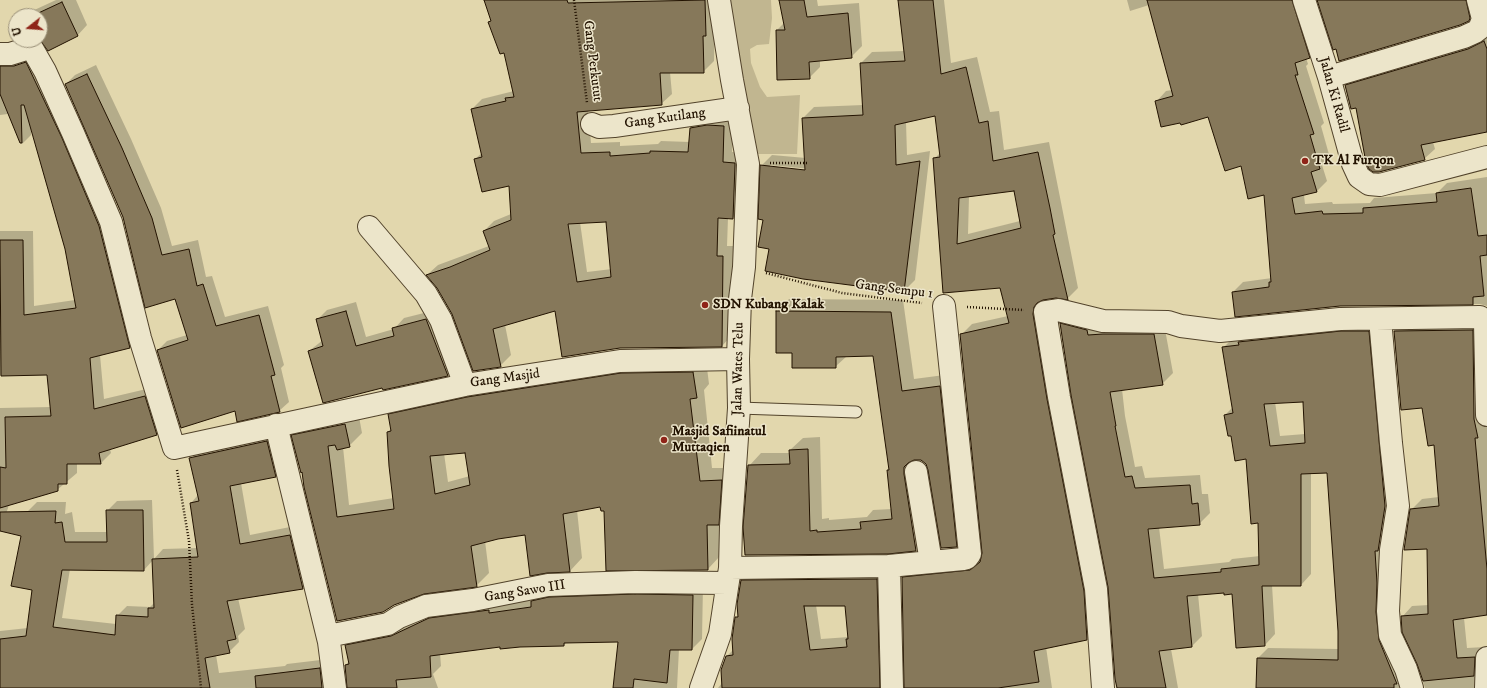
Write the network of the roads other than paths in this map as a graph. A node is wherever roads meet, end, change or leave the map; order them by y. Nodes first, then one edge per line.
1 (719, 0) edge
2 (1304, 0) edge
3 (1478, 0) edge
4 (0, 54) edge
5 (1329, 77) junction
6 (738, 108) junction
7 (592, 124) road end
8 (1487, 156) edge
9 (369, 227) dead end
10 (944, 306) road end
11 (1380, 319) junction
12 (738, 359) junction
13 (464, 385) junction
14 (739, 408) junction
15 (856, 412) dead end
16 (1487, 415) edge
17 (276, 425) junction
18 (916, 472) dead end
19 (931, 562) junction
20 (889, 566) junction
21 (728, 576) junction
22 (328, 638) junction
23 (1487, 658) edge
24 (335, 688) edge
25 (701, 688) edge
26 (892, 688) edge
27 (1104, 688) edge
28 (1412, 688) edge
29 (1486, 688) edge

1 - 6 street, Jalan Wates Telu
2 - 5 street, Jalan Ki Radil
3 - 5 street
4 - 17 street, Gang Masjid
5 - 8 street, Jalan Ki Radil
6 - 7 street, Gang Kutilang
6 - 12 street, Jalan Wates Telu
9 - 13 street
10 - 19 street, Gang Sawo III
11 - 16 street
11 - 27 street
11 - 28 street
12 - 13 street, Gang Masjid
12 - 14 street, Jalan Wates Telu
13 - 17 street, Gang Masjid
14 - 15 lane
14 - 21 street, Jalan Wates Telu
17 - 22 street
18 - 19 street
19 - 20 street, Gang Sawo III
20 - 21 street, Gang Sawo III
20 - 26 street
21 - 22 street, Gang Sawo III
21 - 25 street, Jalan Wates Telu
22 - 24 street
23 - 29 street

